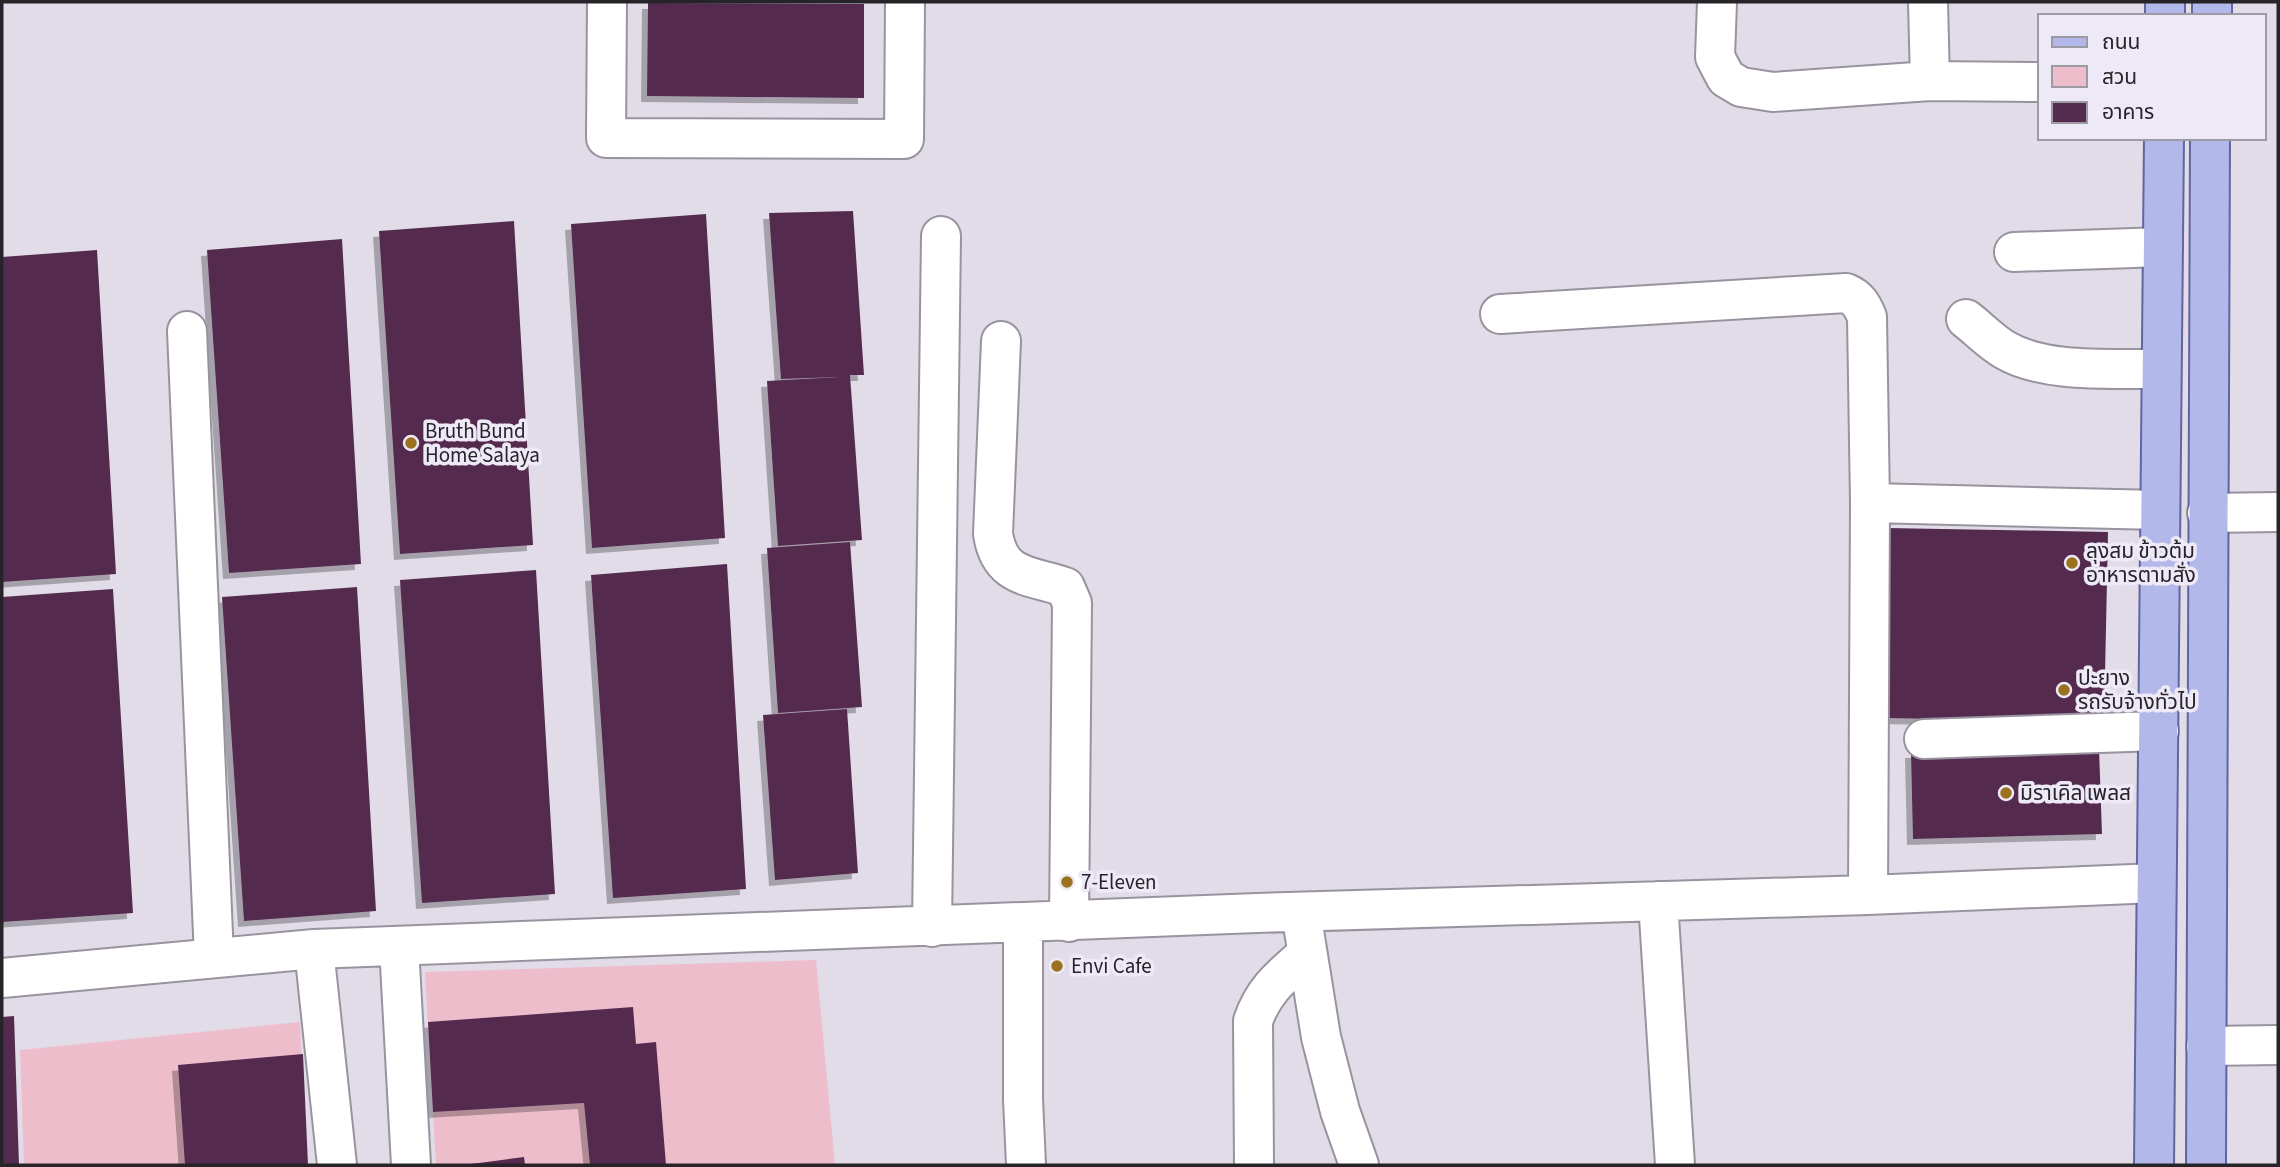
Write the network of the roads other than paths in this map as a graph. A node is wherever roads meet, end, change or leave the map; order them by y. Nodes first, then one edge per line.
1 (607, 2) edge
2 (905, 2) edge
3 (1717, 2) edge
4 (1928, 2) edge
5 (1930, 81) junction
6 (2038, 82) edge
7 (2164, 140) edge
8 (2210, 140) edge
9 (940, 236) dead end
10 (2163, 247) junction
11 (2014, 252) dead end
12 (1500, 314) dead end
13 (1966, 319) dead end
14 (187, 331) dead end
15 (1001, 341) dead end
16 (2161, 369) junction
17 (1870, 503) junction
18 (2160, 510) junction
19 (2278, 512) edge
20 (2207, 513) junction
21 (2159, 732) junction
22 (1924, 739) dead end
23 (2156, 883) junction
24 (1868, 895) junction
25 (1658, 901) junction
26 (1301, 912) junction
27 (1069, 922) junction
28 (1023, 923) junction
29 (932, 926) junction
30 (399, 946) junction
31 (314, 949) junction
32 (1307, 954) junction
33 (214, 957) junction
34 (2, 978) edge
35 (2278, 1045) edge
36 (2206, 1046) junction
37 (2155, 1049) junction
38 (337, 1165) edge
39 (411, 1165) edge
40 (1026, 1165) edge
41 (1254, 1165) edge
42 (1359, 1165) edge
43 (1675, 1165) edge
44 (2154, 1165) edge
45 (2206, 1165) edge

1 - 2 street
3 - 5 street
4 - 5 street
5 - 6 street
7 - 10 main road
8 - 20 main road
9 - 29 street
10 - 11 street
10 - 16 main road
12 - 17 street
13 - 16 street
14 - 33 street
15 - 27 street
16 - 18 main road
17 - 18 street
17 - 24 street
18 - 21 main road
19 - 20 street
20 - 36 main road
21 - 22 street
21 - 23 main road
23 - 24 street
23 - 37 main road
24 - 25 street
25 - 26 street
25 - 43 street
26 - 27 street
26 - 32 street
27 - 28 street
28 - 29 street
28 - 40 street
29 - 30 street
30 - 31 street
30 - 39 street
31 - 33 street
31 - 38 street
32 - 41 street
32 - 42 street
33 - 34 street
35 - 36 street
36 - 37 main road
36 - 45 main road
37 - 44 main road

